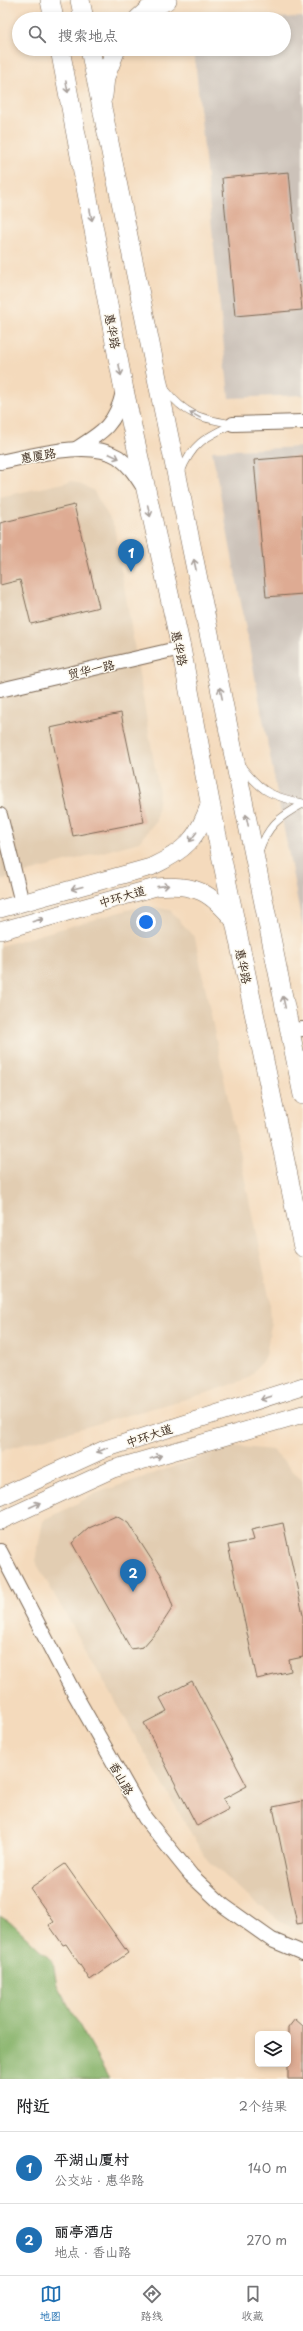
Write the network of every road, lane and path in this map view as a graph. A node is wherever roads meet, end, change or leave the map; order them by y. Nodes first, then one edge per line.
1 (50, 0) edge
2 (80, 0) edge
3 (167, 0) edge
4 (53, 12) edge
5 (83, 12) edge
6 (146, 12) edge
7 (61, 56) edge
8 (91, 56) edge
9 (113, 56) edge
10 (102, 107) junction
11 (157, 380) junction
12 (124, 390) junction
13 (303, 422) edge
14 (233, 424) junction
15 (76, 449) junction
16 (0, 462) edge
17 (178, 481) junction
18 (145, 491) junction
19 (181, 648) junction
20 (0, 690) edge
21 (234, 758) junction
22 (210, 802) junction
23 (303, 803) edge
24 (0, 815) edge
25 (255, 862) junction
26 (22, 903) junction
27 (0, 909) edge
28 (235, 922) junction
29 (0, 931) edge
30 (296, 1030) edge
31 (303, 1096) edge
32 (303, 1247) edge
33 (303, 1386) edge
34 (303, 1414) edge
35 (0, 1497) edge
36 (0, 1521) edge
37 (0, 1551) edge
38 (303, 1953) edge

1 - 4 main road
2 - 5 main road
3 - 6 main road
7 -> 12 main road, 惠华路
8 - 10 main road
9 - 10 main road
10 - 11 main road
14 -> 11 lane
11 - 17 main road
12 - 15 street
12 - 18 main road, 惠华路
13 - 14 street
14 - 17 lane
15 - 16 street, 惠厦路
15 -> 18 street
21 -> 17 main road
18 -> 19 main road, 惠华路
19 - 20 street, 贸华一路
19 - 22 main road, 惠华路
21 - 23 lane
25 -> 21 main road
22 -> 26 street, 中环大道
22 - 28 main road, 惠华路
23 - 25 lane
24 - 26 street
30 -> 25 main road
26 - 27 street, 中环大道
29 -> 28 street, 中环大道
28 - 32 main road, 惠华路
30 - 31 main road
33 -> 35 street, 中环大道
36 -> 34 street, 中环大道
37 - 38 street, 香山路

